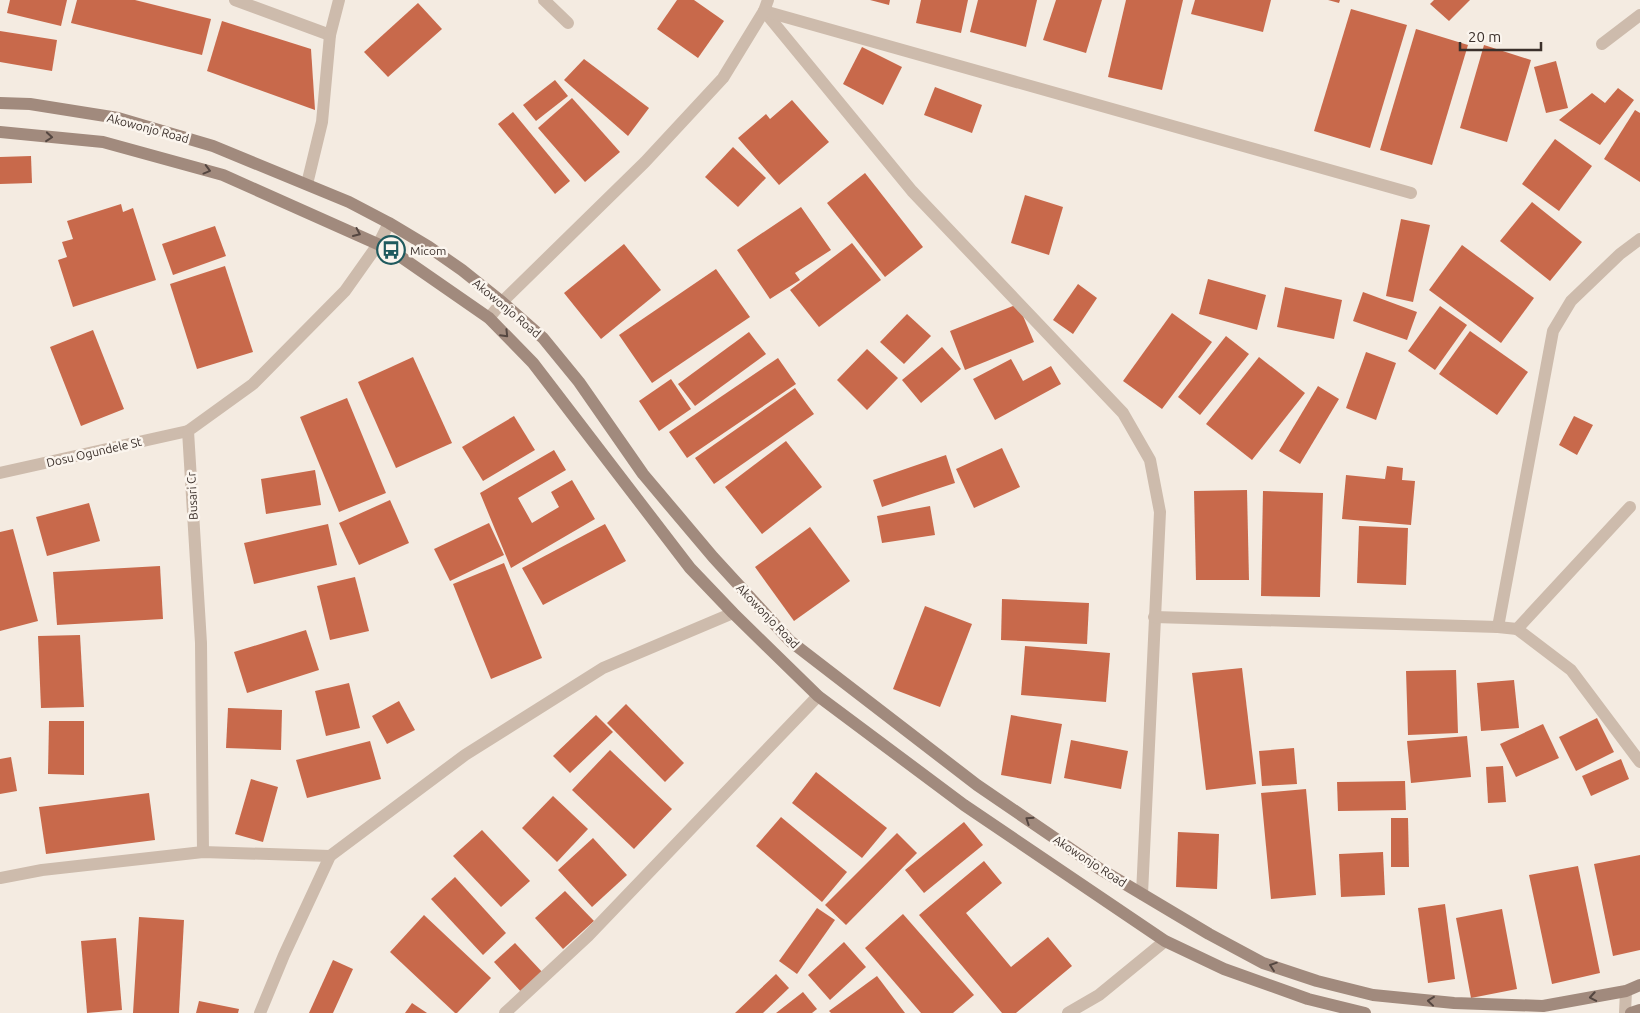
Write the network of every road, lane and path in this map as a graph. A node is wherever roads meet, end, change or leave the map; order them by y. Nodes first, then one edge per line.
1 (235, 0) edge
2 (339, 0) edge
3 (544, 0) edge
4 (766, 5) edge
5 (1640, 15) edge
6 (568, 23) dead end
7 (330, 35) junction
8 (1602, 44) dead end
9 (0, 103) edge
10 (0, 132) edge
11 (307, 184) junction
12 (1411, 193) dead end
13 (389, 223) junction
14 (1640, 239) edge
15 (379, 243) junction
16 (502, 302) junction
17 (489, 318) junction
18 (188, 431) junction
19 (0, 473) edge
20 (1630, 507) dead end
21 (732, 613) junction
22 (1154, 617) junction
23 (1498, 627) junction
24 (1517, 630) junction
25 (818, 696) junction
26 (1640, 762) edge
27 (203, 852) junction
28 (330, 856) junction
29 (0, 878) edge
30 (1142, 894) junction
31 (1165, 941) junction
32 (1640, 985) edge
33 (1626, 991) junction
34 (1640, 1010) edge
35 (260, 1013) edge
36 (505, 1013) edge
37 (1068, 1013) edge
38 (1365, 1013) edge
39 (1625, 1013) edge
40 (1631, 1013) edge

1 - 7 street
2 - 7 street
3 - 6 street
4 - 12 street
4 - 16 street
4 - 22 street
5 - 8 street
7 - 11 street
9 - 11 main road, Akowonjo Road
10 -> 15 main road, Akowonjo Road
11 - 13 main road, Akowonjo Road
13 - 15 street
13 - 16 main road, Akowonjo Road
14 - 23 street
15 - 17 main road, Akowonjo Road
15 - 18 street
16 - 17 street
30 -> 16 main road, Akowonjo Road
17 -> 21 main road, Akowonjo Road
18 - 19 street, Dosu Ogundele St
18 - 27 street, Busari Cr
20 - 24 street
21 - 25 main road, Akowonjo Road
21 - 28 street
22 - 23 street
22 - 30 street
23 - 24 street
24 - 26 street
25 - 31 main road, Akowonjo Road
25 - 36 street
27 - 28 street
27 - 29 street
28 - 35 street
33 -> 30 main road, Akowonjo Road
31 - 37 street
31 - 38 main road, Akowonjo Road
32 - 33 main road, Akowonjo Road
33 - 39 street
34 - 40 main road

